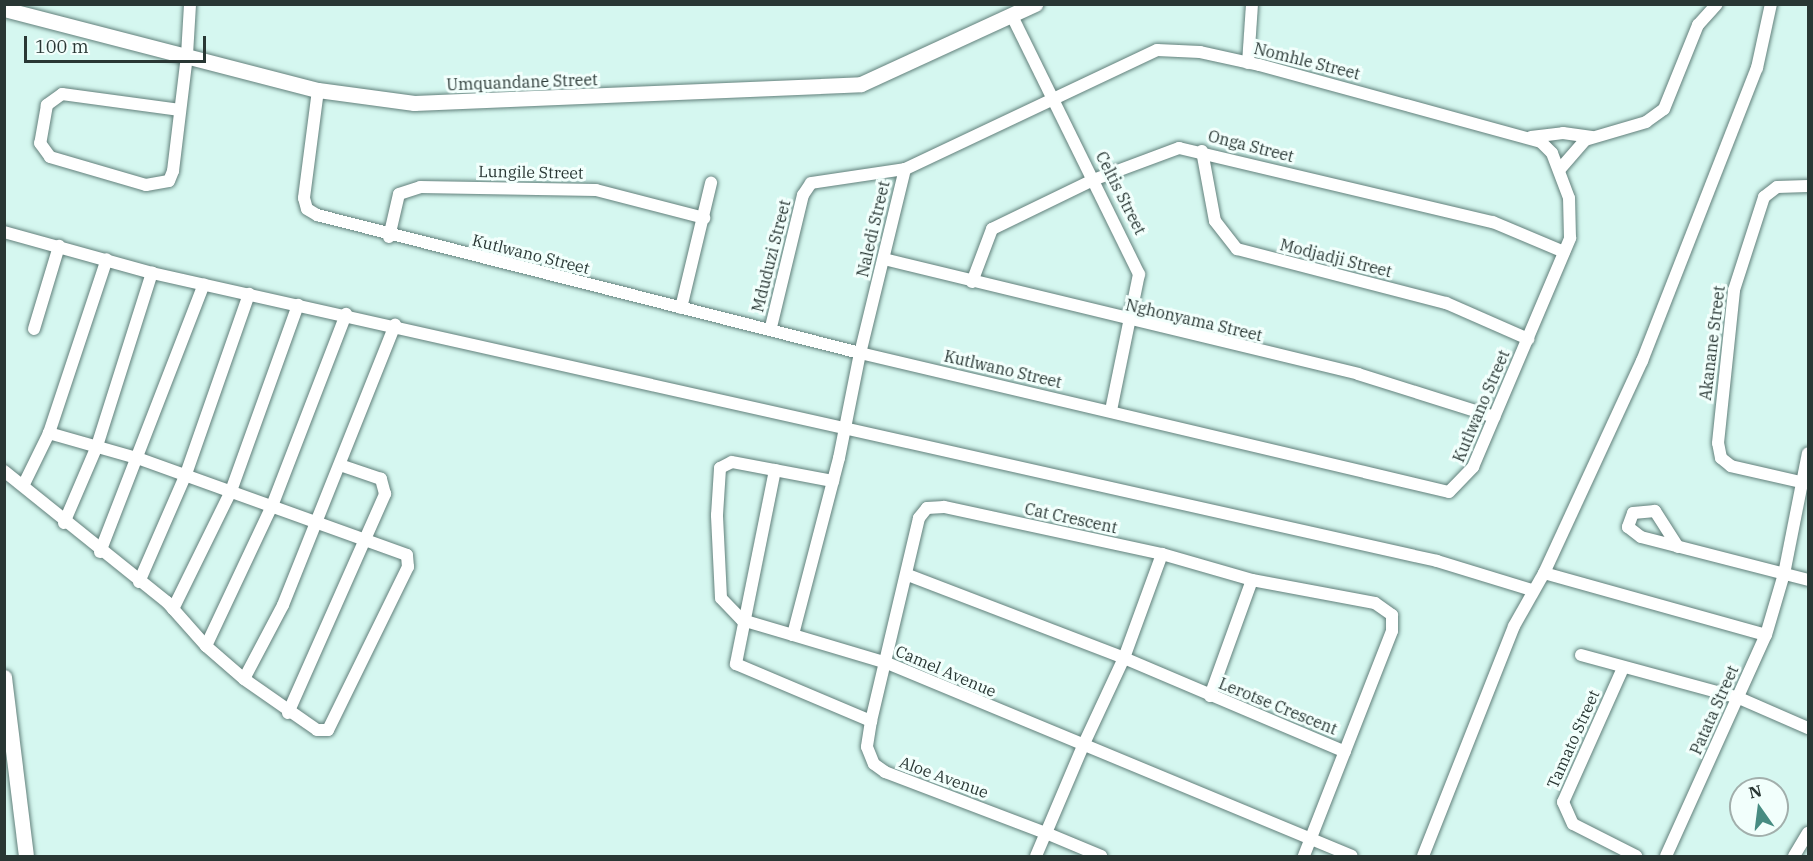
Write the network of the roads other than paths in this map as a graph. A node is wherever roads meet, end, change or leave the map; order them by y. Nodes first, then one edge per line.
1 (190, 4) edge
2 (1035, 4) edge
3 (1252, 4) edge
4 (1717, 4) edge
5 (1771, 4) edge
6 (4, 9) edge
7 (1010, 10) edge
8 (187, 55) junction
9 (1248, 63) junction
10 (318, 90) junction
11 (1053, 96) junction
12 (180, 110) junction
13 (1531, 136) junction
14 (1592, 137) junction
15 (1202, 151) junction
16 (1552, 153) joint
17 (905, 169) junction
18 (1560, 170) junction
19 (1093, 180) junction
20 (711, 183) dead end
21 (1809, 186) edge
22 (704, 218) junction
23 (4, 232) edge
24 (389, 237) junction
25 (59, 246) junction
26 (1564, 252) junction
27 (107, 259) junction
28 (884, 259) junction
29 (152, 273) junction
30 (972, 282) junction
31 (204, 284) junction
32 (249, 294) junction
33 (298, 305) junction
34 (681, 308) junction
35 (346, 314) junction
36 (1132, 323) junction
37 (395, 325) junction
38 (771, 327) junction
39 (34, 329) dead end
40 (1528, 339) junction
41 (860, 353) junction
42 (1111, 410) junction
43 (1494, 417) junction
44 (844, 426) junction
45 (49, 433) junction
46 (97, 446) junction
47 (1809, 453) edge
48 (140, 459) junction
49 (340, 465) junction
50 (775, 470) junction
51 (4, 471) edge
52 (186, 474) junction
53 (833, 481) junction
54 (24, 483) junction
55 (1805, 483) junction
56 (231, 491) junction
57 (272, 506) junction
58 (317, 522) junction
59 (64, 523) junction
60 (366, 540) junction
61 (1678, 547) dead end
62 (100, 552) junction
63 (1162, 554) junction
64 (1545, 573) junction
65 (1784, 574) junction
66 (908, 575) junction
67 (1252, 580) junction
68 (1809, 580) edge
69 (139, 582) junction
70 (1532, 590) junction
71 (173, 609) junction
72 (742, 620) junction
73 (793, 635) junction
74 (1766, 635) junction
75 (206, 646) junction
76 (1581, 655) dead end
77 (1124, 658) junction
78 (887, 663) junction
79 (1623, 668) junction
80 (4, 677) edge
81 (244, 679) junction
82 (1210, 696) junction
83 (1739, 698) junction
84 (288, 713) junction
85 (871, 721) junction
86 (1809, 728) edge
87 (1082, 748) junction
88 (1345, 752) junction
89 (1809, 832) edge
90 (1046, 833) junction
91 (1311, 840) junction
92 (26, 856) edge
93 (1036, 856) edge
94 (1101, 856) edge
95 (1304, 856) edge
96 (1352, 856) edge
97 (1423, 856) edge
98 (1636, 856) edge
99 (1666, 856) edge
100 (1794, 856) edge

1 - 8 street
2 - 7 street, Umquandane Street
3 - 9 street
4 - 14 street
5 - 64 street
6 - 8 street, Umquandane Street
7 - 10 street, Umquandane Street
7 - 11 street, Celtis Street
8 - 10 street, Umquandane Street
8 - 12 street
9 - 11 street, Nomhle Street
9 - 13 street, Nomhle Street
10 - 24 street, Kutlwano Street
11 - 17 street, Naledi Street
11 - 19 street, Celtis Street
12 - 12 street
13 - 14 street
13 - 16 street, Nomhle Street
14 - 18 street
15 - 19 street, Onga Street
15 - 26 street, Onga Street
15 - 40 street, Modjadji Street
16 - 18 street, Kutlwano Street
17 - 28 street, Naledi Street
17 - 38 street, Mduduzi Street
18 - 26 street, Kutlwano Street
19 - 30 street, Onga Street
19 - 36 street, Celtis Street
20 - 22 street
21 - 55 street, Akanane Street
22 - 24 street, Lungile Street
22 - 34 street
23 - 25 street
24 - 34 street, Kutlwano Street
25 - 27 street
25 - 39 street
26 - 40 street, Kutlwano Street
27 - 29 street
27 - 45 street
28 - 30 street, Nghonyama Street
28 - 41 street, Naledi Street
29 - 31 street
29 - 46 street
30 - 36 street, Nghonyama Street
31 - 32 street
31 - 48 street
32 - 33 street
32 - 52 street
33 - 35 street
33 - 56 street
34 - 38 street, Kutlwano Street
35 - 37 street
35 - 57 street
36 - 42 street, Celtis Street
36 - 43 street, Nghonyama Street
37 - 44 street
37 - 49 street
38 - 41 street, Kutlwano Street
40 - 43 street, Kutlwano Street
41 - 42 street, Kutlwano Street
41 - 44 street
42 - 43 street, Kutlwano Street
44 - 53 street
44 - 70 street
45 - 46 street
45 - 54 street
46 - 48 street
46 - 59 street
47 - 55 street, Patata Street
48 - 52 street
48 - 62 street
49 - 58 street
49 - 60 street
50 - 53 street
50 - 72 street
50 - 72 street
51 - 54 street
52 - 56 street
52 - 69 street
53 - 73 street
54 - 59 street
55 - 65 street, Patata Street
56 - 57 street
56 - 71 street
57 - 58 street
57 - 75 street
58 - 60 street
58 - 81 street
59 - 62 street
60 - 84 street
60 - 84 street
61 - 65 street
62 - 69 street
63 - 66 street, Cat Crescent
63 - 67 street, Lerotse Crescent
63 - 77 street
64 - 70 street
64 - 74 street
65 - 68 street
65 - 74 street, Patata Street
66 - 77 street, Lerotse Crescent
66 - 78 street, Cat Crescent
67 - 82 street
67 - 88 street, Lerotse Crescent
69 - 71 street
70 - 97 street
71 - 75 street
72 - 73 street, Camel Avenue
72 - 85 street
73 - 78 street, Camel Avenue
74 - 83 street, Patata Street
75 - 81 street
76 - 79 street
77 - 82 street, Lerotse Crescent
77 - 87 street
78 - 85 street, Aloe Avenue
78 - 87 street, Camel Avenue
79 - 83 street
79 - 98 street, Tamato Street
80 - 92 street
81 - 84 street
82 - 88 street, Lerotse Crescent
83 - 86 street
83 - 99 street, Patata Street
85 - 90 street, Aloe Avenue
87 - 90 street
87 - 91 street, Camel Avenue
88 - 91 street
89 - 100 street
90 - 93 street
90 - 94 street, Aloe Avenue
91 - 95 street
91 - 96 street, Camel Avenue

